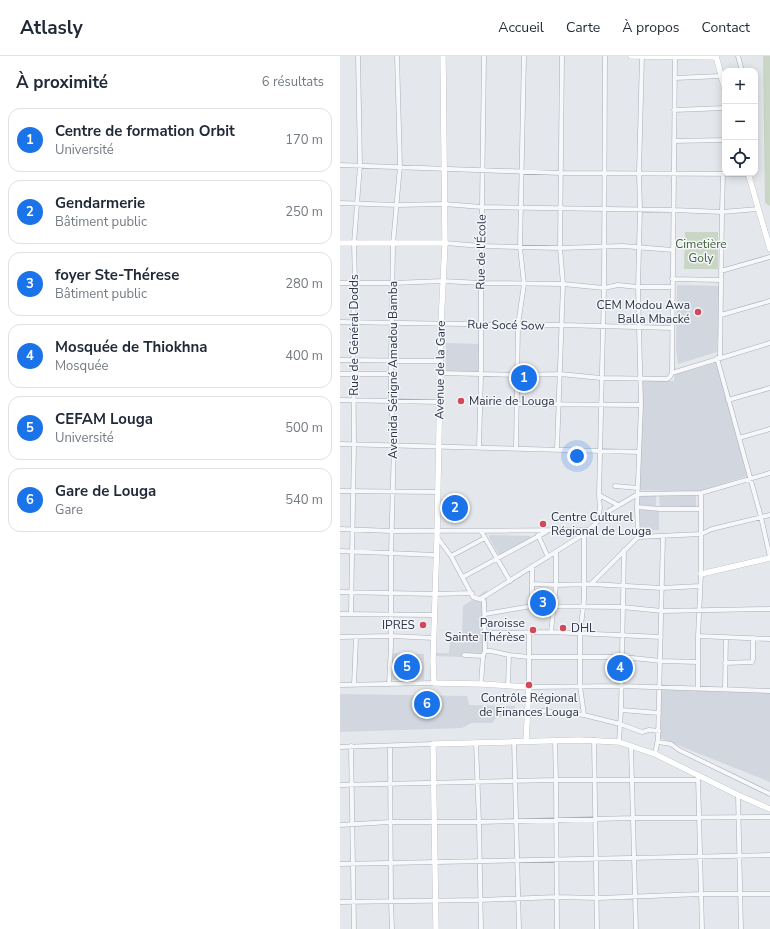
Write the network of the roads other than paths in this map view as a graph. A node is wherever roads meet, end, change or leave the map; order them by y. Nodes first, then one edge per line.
1 (358, 56) edge
2 (397, 56) edge
3 (443, 56) edge
4 (484, 56) edge
5 (524, 56) edge
6 (562, 56) edge
7 (605, 56) edge
8 (631, 56) edge
9 (642, 56) edge
10 (716, 56) edge
11 (738, 56) edge
12 (675, 57) edge
13 (741, 68) edge
14 (721, 76) junction
15 (675, 78) junction
16 (722, 80) edge
17 (722, 108) edge
18 (674, 110) junction
19 (722, 140) edge
20 (674, 141) junction
21 (340, 165) edge
22 (360, 165) junction
23 (400, 166) junction
24 (445, 168) junction
25 (483, 170) junction
26 (522, 171) junction
27 (604, 172) junction
28 (561, 173) junction
29 (639, 173) junction
30 (673, 174) junction
31 (722, 174) edge
32 (723, 176) edge
33 (749, 176) edge
34 (340, 203) edge
35 (357, 203) junction
36 (444, 204) junction
37 (396, 205) junction
38 (482, 207) junction
39 (521, 207) junction
40 (560, 209) junction
41 (640, 209) junction
42 (758, 209) junction
43 (604, 210) junction
44 (673, 210) junction
45 (722, 212) junction
46 (340, 243) edge
47 (354, 243) junction
48 (445, 243) junction
49 (394, 244) junction
50 (481, 246) junction
51 (520, 247) junction
52 (604, 247) junction
53 (639, 247) junction
54 (560, 248) junction
55 (770, 249) edge
56 (673, 250) junction
57 (770, 257) edge
58 (721, 271) junction
59 (672, 279) junction
60 (721, 280) junction
61 (443, 281) junction
62 (340, 283) edge
63 (355, 283) junction
64 (393, 283) junction
65 (480, 283) junction
66 (524, 284) junction
67 (563, 284) junction
68 (638, 287) junction
69 (672, 287) junction
70 (604, 288) junction
71 (770, 301) edge
72 (721, 315) junction
73 (340, 322) edge
74 (353, 322) junction
75 (392, 323) junction
76 (441, 324) junction
77 (481, 325) junction
78 (562, 325) junction
79 (518, 326) junction
80 (603, 327) junction
81 (639, 328) junction
82 (672, 328) junction
83 (770, 343) edge
84 (719, 358) junction
85 (340, 360) edge
86 (354, 360) junction
87 (391, 361) junction
88 (441, 361) junction
89 (353, 373) junction
90 (440, 373) junction
91 (672, 373) junction
92 (340, 374) edge
93 (391, 374) junction
94 (560, 374) junction
95 (481, 375) junction
96 (517, 375) junction
97 (601, 378) junction
98 (641, 378) junction
99 (770, 388) edge
100 (340, 400) edge
101 (354, 400) junction
102 (728, 400) junction
103 (391, 401) junction
104 (439, 402) junction
105 (517, 404) junction
106 (558, 405) junction
107 (601, 405) junction
108 (641, 406) junction
109 (770, 430) edge
110 (738, 438) junction
111 (340, 444) edge
112 (354, 444) junction
113 (394, 445) junction
114 (438, 446) junction
115 (479, 447) junction
116 (516, 448) junction
117 (557, 449) junction
118 (600, 450) junction
119 (639, 452) junction
120 (770, 473) edge
121 (749, 479) junction
122 (615, 486) dead end
123 (638, 488) junction
124 (340, 491) edge
125 (353, 491) junction
126 (392, 492) junction
127 (438, 492) junction
128 (701, 493) junction
129 (638, 494) junction
130 (599, 495) junction
131 (618, 505) junction
132 (637, 507) junction
133 (701, 509) junction
134 (770, 515) edge
135 (761, 517) junction
136 (597, 522) junction
137 (340, 529) edge
138 (352, 530) junction
139 (392, 531) junction
140 (481, 531) junction
141 (548, 531) junction
142 (586, 532) junction
143 (437, 534) junction
144 (701, 534) junction
145 (538, 535) junction
146 (663, 536) junction
147 (638, 537) junction
148 (485, 538) junction
149 (624, 550) junction
150 (340, 551) edge
151 (352, 551) junction
152 (556, 552) junction
153 (391, 553) junction
154 (436, 555) junction
155 (451, 556) junction
156 (548, 557) junction
157 (770, 558) edge
158 (497, 559) junction
159 (532, 566) junction
160 (701, 574) junction
161 (463, 577) junction
162 (510, 581) junction
163 (532, 584) junction
164 (591, 584) junction
165 (556, 585) junction
166 (584, 585) junction
167 (623, 586) junction
168 (700, 586) junction
169 (662, 588) junction
170 (340, 592) edge
171 (351, 593) junction
172 (391, 593) junction
173 (472, 593) junction
174 (435, 594) junction
175 (482, 598) junction
176 (532, 606) junction
177 (553, 606) junction
178 (583, 607) junction
179 (622, 607) junction
180 (770, 609) edge
181 (662, 611) junction
182 (700, 611) junction
183 (340, 614) edge
184 (351, 614) junction
185 (485, 614) junction
186 (391, 615) junction
187 (434, 615) junction
188 (551, 632) junction
189 (484, 633) junction
190 (530, 633) junction
191 (580, 634) junction
192 (622, 635) junction
193 (391, 636) junction
194 (698, 636) junction
195 (340, 637) edge
196 (661, 637) junction
197 (726, 637) junction
198 (356, 638) junction
199 (434, 638) junction
200 (753, 638) junction
201 (770, 639) edge
202 (484, 654) junction
203 (464, 655) dead end
204 (509, 655) junction
205 (529, 657) junction
206 (623, 657) junction
207 (580, 658) junction
208 (661, 661) junction
209 (698, 662) junction
210 (725, 663) junction
211 (434, 683) junction
212 (389, 684) junction
213 (481, 684) junction
214 (340, 685) edge
215 (354, 685) junction
216 (508, 686) junction
217 (580, 686) junction
218 (621, 686) junction
219 (529, 687) junction
220 (660, 688) junction
221 (698, 689) junction
222 (725, 689) junction
223 (770, 691) edge
224 (621, 710) junction
225 (528, 712) junction
226 (659, 713) junction
227 (584, 715) junction
228 (620, 724) junction
229 (659, 731) junction
230 (594, 740) junction
231 (514, 741) junction
232 (526, 741) junction
233 (555, 741) junction
234 (619, 742) junction
235 (658, 742) junction
236 (476, 743) junction
237 (433, 744) junction
238 (351, 746) junction
239 (390, 746) junction
240 (632, 746) junction
241 (340, 747) edge
242 (655, 754) junction
243 (698, 778) junction
244 (632, 779) junction
245 (556, 780) junction
246 (595, 780) junction
247 (516, 782) junction
248 (477, 783) junction
249 (389, 784) junction
250 (434, 784) junction
251 (340, 785) edge
252 (352, 785) junction
253 (770, 794) edge
254 (738, 795) junction
255 (770, 809) edge
256 (770, 817) edge
257 (634, 818) junction
258 (699, 818) junction
259 (738, 818) junction
260 (556, 820) junction
261 (596, 820) junction
262 (516, 821) junction
263 (390, 822) junction
264 (435, 822) junction
265 (479, 822) junction
266 (340, 825) edge
267 (352, 825) junction
268 (739, 855) junction
269 (770, 855) edge
270 (700, 856) junction
271 (635, 858) junction
272 (517, 859) junction
273 (557, 859) junction
274 (597, 859) junction
275 (480, 861) junction
276 (391, 862) junction
277 (435, 862) junction
278 (354, 863) junction
279 (340, 864) edge
280 (701, 894) junction
281 (739, 894) junction
282 (770, 894) edge
283 (636, 896) junction
284 (556, 897) junction
285 (598, 898) junction
286 (518, 899) junction
287 (436, 900) junction
288 (480, 900) junction
289 (391, 901) junction
290 (340, 902) edge
291 (354, 902) junction
292 (354, 929) edge
293 (392, 929) edge
294 (436, 929) edge
295 (481, 929) edge
296 (519, 929) edge
297 (557, 929) edge
298 (597, 929) edge
299 (636, 929) edge
300 (702, 929) edge
301 (741, 929) edge

1 - 22 street, Rue de Général Dodds
2 - 23 street, Avenida Sérigné Amadou Bamba
3 - 24 street, Avenue de la Gare
4 - 25 street, Rue de l'École
5 - 26 street
6 - 28 street
7 - 27 street
8 - 9 street
9 - 12 street
9 - 29 street
10 - 12 street
10 - 14 street
11 - 13 street
12 - 15 street
14 - 15 street
14 - 16 street
15 - 18 street
17 - 18 street
18 - 20 street
19 - 20 street
20 - 30 street
21 - 22 street
22 - 23 street
22 - 35 street, Rue de Général Dodds
23 - 24 street
23 - 37 street, Avenida Sérigné Amadou Bamba
24 - 25 street
24 - 36 street, Avenue de la Gare
25 - 26 street
25 - 38 street, Rue de l'École
26 - 28 street
26 - 39 street
27 - 28 street
27 - 29 street
27 - 43 street
28 - 40 street
29 - 30 street
29 - 41 street
30 - 31 street
30 - 44 street
32 - 45 street
33 - 42 street
34 - 35 street
35 - 37 street
35 - 47 street, Rue de Général Dodds
36 - 37 street
36 - 38 street
36 - 48 street, Avenue de la Gare
37 - 49 street, Avenida Sérigné Amadou Bamba
38 - 39 street
38 - 50 street, Rue de l'École
39 - 40 street
39 - 51 street
40 - 43 street
40 - 54 street
41 - 43 street
41 - 44 street
41 - 53 street
42 - 45 street
42 - 55 street
43 - 52 street
44 - 45 street
44 - 56 street
45 - 58 street
46 - 47 street
47 - 49 street
47 - 63 street, Rue de Général Dodds
48 - 49 street
48 - 50 street
48 - 61 street, Avenue de la Gare
49 - 64 street, Avenida Sérigné Amadou Bamba
50 - 51 street
50 - 65 street, Rue de l'École
51 - 54 street
51 - 66 street
52 - 53 street
52 - 54 street
52 - 70 street
53 - 56 street
53 - 68 street
54 - 67 street
56 - 59 street
57 - 58 street
58 - 60 street
59 - 60 street
59 - 69 street
60 - 72 street
61 - 64 street
61 - 65 street
61 - 76 street, Avenue de la Gare
62 - 63 street
63 - 64 street
63 - 74 street, Rue de Général Dodds
64 - 75 street, Avenida Sérigné Amadou Bamba
65 - 66 street
65 - 77 street, Rue de l'École
66 - 67 street
66 - 79 street
67 - 70 street
67 - 78 street
68 - 69 street
68 - 70 street
68 - 81 street
69 - 82 street
70 - 80 street
71 - 72 street
72 - 84 street
73 - 74 street, Rue Socé Sow
74 - 75 street, Rue Socé Sow
74 - 86 street, Rue de Général Dodds
75 - 76 street, Rue Socé Sow
75 - 87 street, Avenida Sérigné Amadou Bamba
76 - 77 street, Rue Socé Sow
76 - 88 street, Avenue de la Gare
77 - 79 street, Rue Socé Sow
77 - 95 street, Rue de l'École
78 - 79 street, Rue Socé Sow
78 - 80 street, Rue Socé Sow
78 - 94 street
79 - 96 street
80 - 81 street, Rue Socé Sow
80 - 97 street
81 - 82 street, Rue Socé Sow
81 - 98 street
82 - 91 street
83 - 84 street
84 - 91 street
84 - 102 street
85 - 86 street
86 - 87 street
86 - 89 street, Rue de Général Dodds
87 - 88 street
87 - 93 street, Avenida Sérigné Amadou Bamba
88 - 90 street, Avenue de la Gare
89 - 92 street
89 - 93 street
89 - 101 street, Rue de Général Dodds
90 - 95 street
90 - 104 street, Avenue de la Gare
91 - 98 street
93 - 103 street, Avenida Sérigné Amadou Bamba
94 - 96 street
94 - 97 street
94 - 106 street
95 - 96 street
95 - 115 street, Rue de l'École
96 - 105 street
97 - 98 street
97 - 107 street
98 - 108 street
99 - 102 street
100 - 101 street
101 - 103 street
101 - 112 street, Rue de Général Dodds
102 - 110 street
103 - 104 street
103 - 113 street, Avenida Sérigné Amadou Bamba
104 - 114 street, Avenue de la Gare
105 - 106 street
105 - 116 street
106 - 107 street
106 - 117 street
107 - 108 street
107 - 118 street
108 - 119 street
109 - 110 street
110 - 121 street
111 - 112 street
112 - 113 street
112 - 125 street, Rue de Général Dodds
113 - 114 street
113 - 126 street, Avenida Sérigné Amadou Bamba
114 - 115 street
114 - 127 street, Avenue de la Gare
115 - 116 street
116 - 117 street
117 - 118 street
118 - 119 street
118 - 130 street
119 - 123 street
120 - 121 street
121 - 128 street
121 - 135 street
122 - 123 street
123 - 129 street
124 - 125 street
125 - 126 street
125 - 138 street, Rue de Général Dodds
126 - 127 street
126 - 139 street, Avenida Sérigné Amadou Bamba
127 - 143 street, Avenue de la Gare
128 - 129 street
128 - 133 street
129 - 131 street
129 - 132 street
130 - 131 street
130 - 136 street
131 - 136 street
132 - 133 street
132 - 147 street
133 - 144 street
134 - 135 street
135 - 144 street
135 - 157 street
136 - 142 street
137 - 138 street
138 - 139 street
138 - 151 street, Rue de Général Dodds
139 - 143 street
139 - 153 street, Avenida Sérigné Amadou Bamba
140 - 141 street
140 - 143 street
140 - 148 street
141 - 142 street
141 - 145 street
142 - 152 street
142 - 166 street
143 - 154 street, Avenue de la Gare
143 - 155 street
144 - 146 street
144 - 160 street
145 - 156 street
145 - 158 street
146 - 147 street
146 - 169 street
147 - 149 street
148 - 155 street
148 - 158 street
149 - 164 street
149 - 167 street
150 - 151 street
151 - 153 street
151 - 171 street, Rue de Général Dodds
152 - 156 street
152 - 165 street
153 - 154 street
153 - 172 street, Avenida Sérigné Amadou Bamba
154 - 174 street, Avenue de la Gare
155 - 161 street
156 - 159 street
157 - 160 street
158 - 161 street
158 - 162 street
159 - 162 street
159 - 163 street
160 - 168 street
161 - 173 street
162 - 175 street
163 - 165 street
163 - 176 street
164 - 166 street
164 - 167 street
165 - 166 street
165 - 177 street
166 - 178 street
167 - 169 street
167 - 179 street
168 - 169 street
168 - 182 street
169 - 181 street
170 - 171 street
171 - 172 street
171 - 184 street, Rue de Général Dodds
172 - 174 street
172 - 186 street, Avenida Sérigné Amadou Bamba
173 - 174 street
173 - 175 street
174 - 187 street, Avenue de la Gare
175 - 185 street
176 - 177 street
176 - 185 street
177 - 178 street
177 - 188 street
178 - 179 street
178 - 191 street
179 - 181 street
179 - 192 street
180 - 182 street
181 - 182 street
181 - 196 street
182 - 194 street
183 - 184 street
184 - 186 street
185 - 189 street
186 - 187 street
186 - 193 street, Avenida Sérigné Amadou Bamba
187 - 199 street, Avenue de la Gare
188 - 190 street
188 - 191 street
189 - 190 street
189 - 202 street
190 - 205 street
191 - 192 street
191 - 207 street
192 - 196 street
192 - 206 street
193 - 198 street
193 - 199 street
193 - 212 street, Avenida Sérigné Amadou Bamba
194 - 197 street
194 - 209 street
195 - 198 street
196 - 208 street
197 - 200 street
197 - 210 street
198 - 215 street
199 - 211 street, Avenue de la Gare
200 - 201 street
200 - 210 street
202 - 203 street
202 - 204 street
202 - 213 street
204 - 205 street
204 - 216 street
205 - 207 street
205 - 219 street
206 - 207 street
206 - 208 street
206 - 218 street
207 - 217 street
208 - 209 street
208 - 220 street
209 - 221 street
210 - 222 street
211 - 212 street
211 - 213 street
212 - 215 street
213 - 216 street
214 - 215 street
216 - 219 street
217 - 218 street
217 - 219 street
217 - 227 street
218 - 220 street
218 - 224 street
219 - 225 street
220 - 221 street
220 - 226 street
221 - 222 street
222 - 223 street
224 - 226 street
224 - 228 street
225 - 227 street
225 - 232 street
226 - 229 street
227 - 228 street
228 - 229 street
228 - 234 street
229 - 235 street
230 - 233 street
230 - 234 street
230 - 246 street
231 - 232 street
231 - 236 street
231 - 247 street
232 - 233 street
233 - 245 street
234 - 240 street
235 - 242 street
235 - 253 street
236 - 237 street
236 - 248 street
237 - 239 street
237 - 250 street
238 - 239 street
238 - 241 street
238 - 252 street
239 - 249 street
240 - 242 street
240 - 244 street
242 - 243 street
243 - 244 street
243 - 254 street
243 - 258 street
244 - 246 street
244 - 257 street
245 - 246 street
245 - 247 street
245 - 260 street
246 - 261 street
247 - 248 street
247 - 262 street
248 - 250 street
248 - 265 street
249 - 250 street
249 - 252 street
249 - 263 street
250 - 264 street
251 - 252 street
252 - 267 street
254 - 255 street
254 - 259 street
256 - 259 street
257 - 258 street
257 - 261 street
257 - 271 street
258 - 259 street
258 - 270 street
259 - 268 street
260 - 261 street
260 - 262 street
260 - 273 street
261 - 274 street
262 - 265 street
262 - 272 street
263 - 264 street
263 - 267 street
263 - 276 street
264 - 265 street
264 - 277 street
265 - 275 street
266 - 267 street
267 - 278 street
268 - 269 street
268 - 270 street
268 - 281 street
270 - 271 street
270 - 280 street
271 - 274 street
271 - 283 street
272 - 273 street
272 - 275 street
272 - 286 street
273 - 274 street
273 - 284 street
274 - 285 street
275 - 277 street
275 - 288 street
276 - 277 street
276 - 278 street
276 - 289 street
277 - 287 street
278 - 279 street
278 - 291 street
280 - 281 street
280 - 283 street
280 - 300 street
281 - 282 street
281 - 301 street
283 - 285 street
283 - 299 street
284 - 285 street
284 - 286 street
284 - 297 street
285 - 298 street
286 - 288 street
286 - 296 street
287 - 288 street
287 - 289 street
287 - 294 street
288 - 295 street
289 - 291 street
289 - 293 street
290 - 291 street
291 - 292 street

